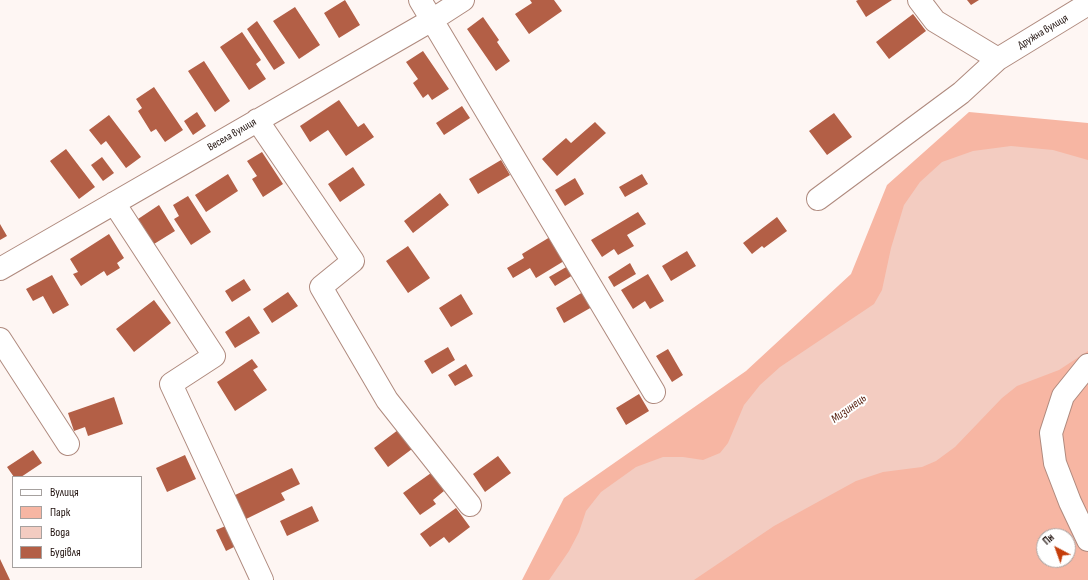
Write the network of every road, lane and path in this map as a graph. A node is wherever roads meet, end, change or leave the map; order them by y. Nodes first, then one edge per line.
1 (420, 0) edge
2 (463, 0) edge
3 (919, 0) edge
4 (1088, 4) edge
5 (432, 20) junction
6 (998, 59) junction
7 (257, 120) junction
8 (818, 199) dead end
9 (114, 203) junction
10 (0, 269) edge
11 (0, 339) edge
12 (1088, 365) edge
13 (654, 392) dead end
14 (68, 444) dead end
15 (470, 505) dead end
16 (1088, 540) edge
17 (262, 580) edge

1 - 5 street
2 - 5 street, Весела вулиця
3 - 6 street
4 - 6 street, Дружна вулиця
5 - 7 street, Весела вулиця
5 - 13 street
6 - 8 street, Дружна вулиця
7 - 9 street, Весела вулиця
7 - 15 street
9 - 10 street, Весела вулиця
9 - 17 street
11 - 14 street
12 - 16 street

